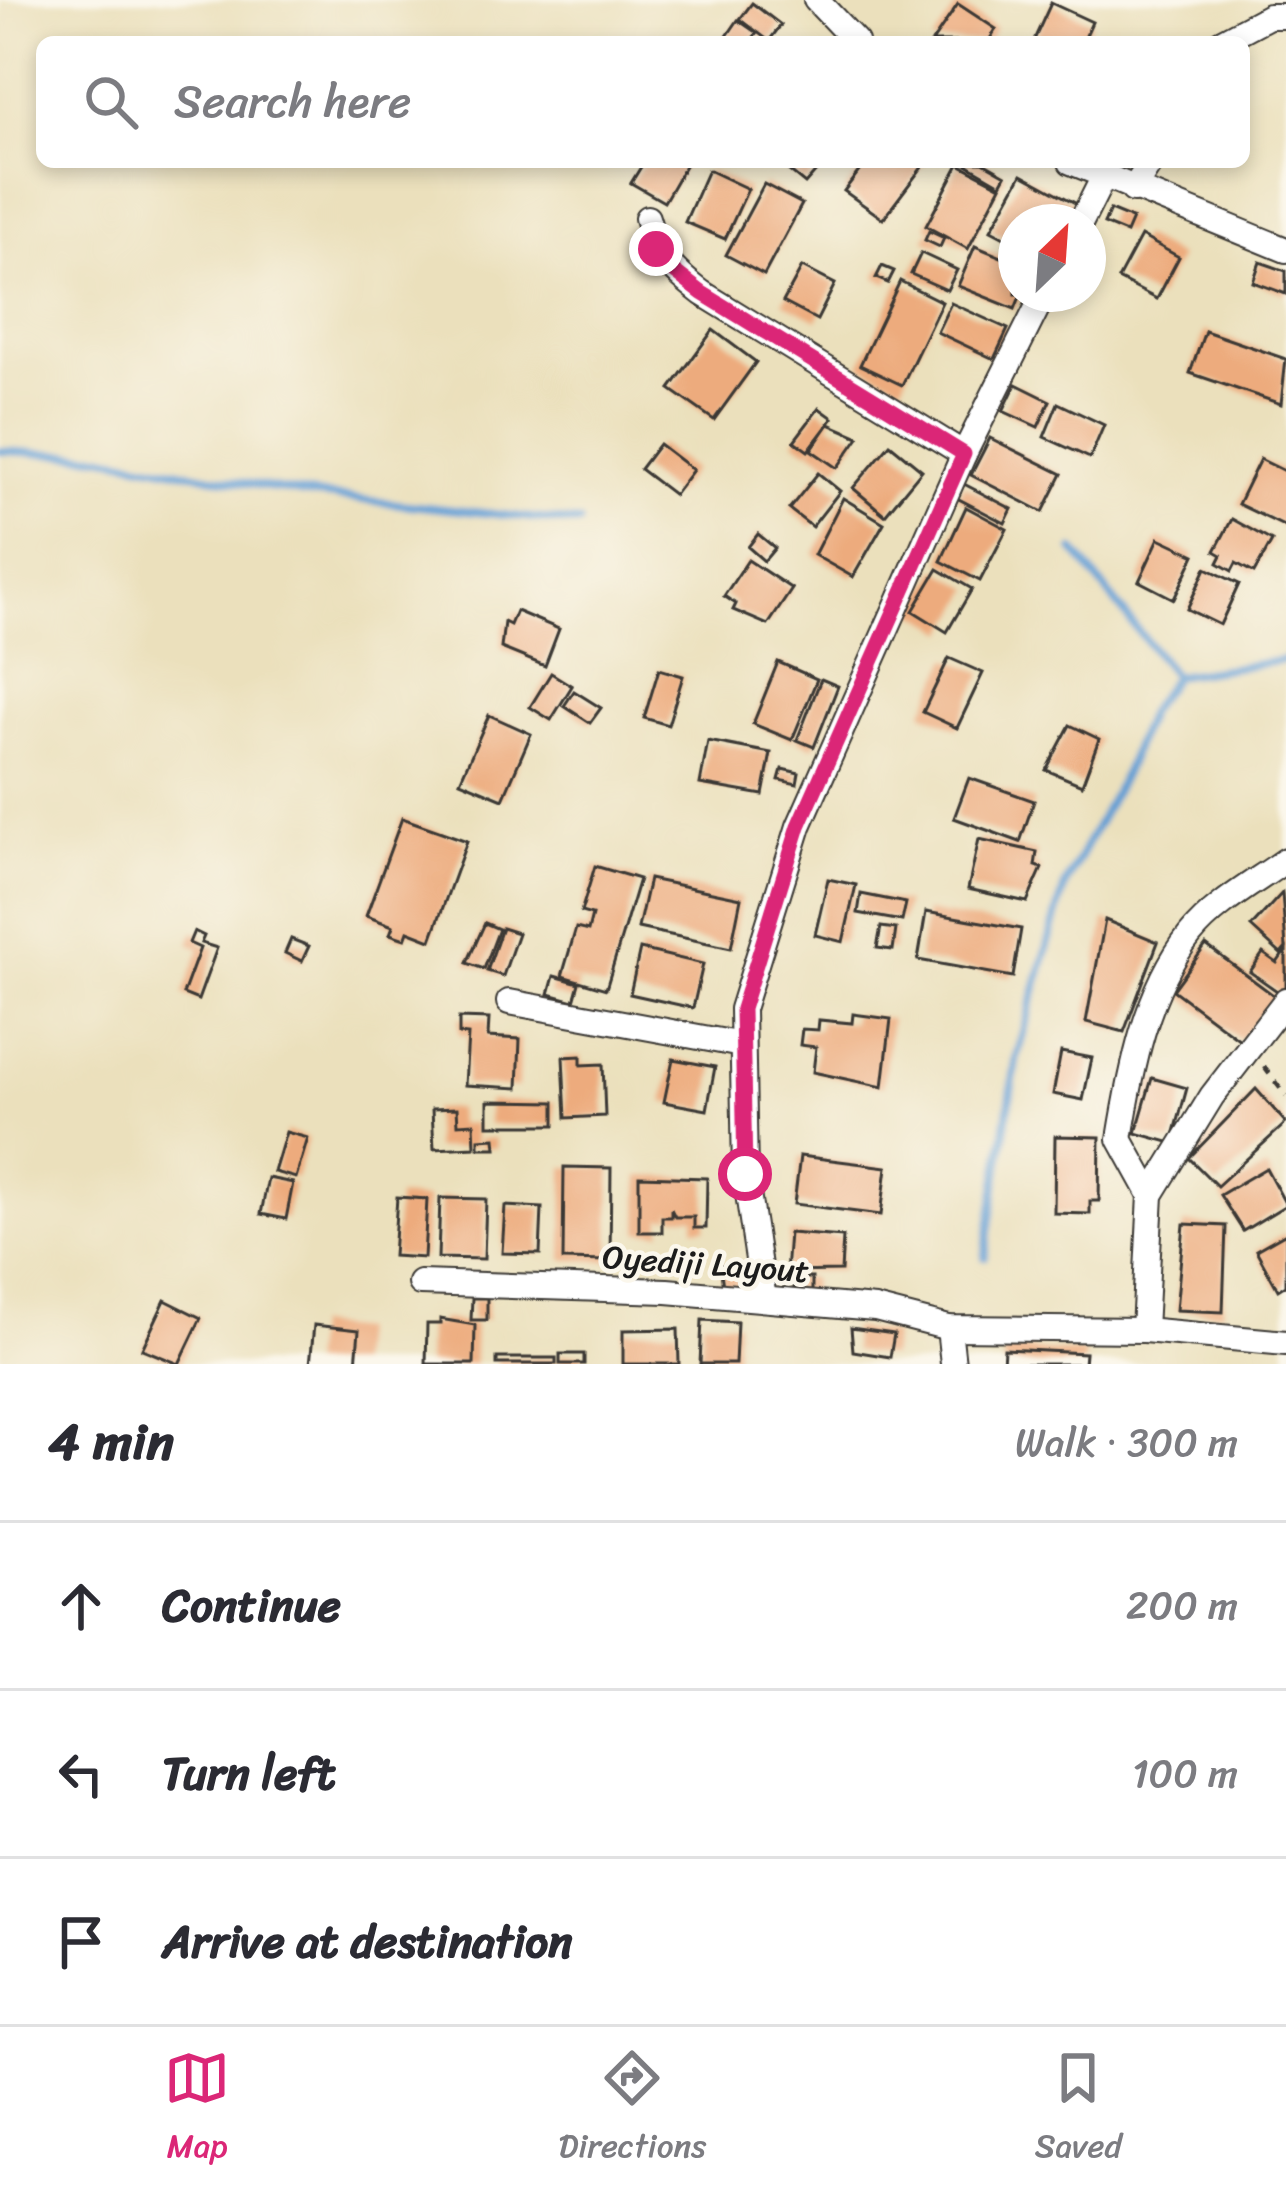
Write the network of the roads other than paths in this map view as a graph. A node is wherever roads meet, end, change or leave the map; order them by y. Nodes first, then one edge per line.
1 (816, 0) edge
2 (1286, 16) edge
3 (850, 36) edge
4 (1231, 36) edge
5 (1088, 168) edge
6 (1146, 168) edge
7 (1105, 174) junction
8 (1133, 190) junction
9 (1090, 204) edge
10 (647, 218) dead end
11 (1286, 250) edge
12 (1035, 312) edge
13 (964, 454) junction
14 (1286, 860) edge
15 (1286, 1000) edge
16 (509, 1002) dead end
17 (742, 1045) junction
18 (1151, 1195) junction
19 (420, 1283) dead end
20 (764, 1299) junction
21 (949, 1328) junction
22 (1144, 1330) junction
23 (1246, 1337) junction
24 (1286, 1343) edge
25 (953, 1364) edge
26 (1243, 1364) edge

1 - 3 street
2 - 4 street
5 - 7 street
6 - 8 street
7 - 8 street
7 - 9 street
8 - 11 street
10 - 13 street
12 - 13 street
13 - 17 street
14 - 18 street
15 - 18 street
16 - 17 street
17 - 20 street
18 - 22 street
19 - 20 street, Oyediji Layout
20 - 21 street, Oyediji Layout
21 - 22 street, Oyediji Layout
21 - 25 street
22 - 23 street, Oyediji Layout
23 - 24 street, Oyediji Layout
23 - 26 street

